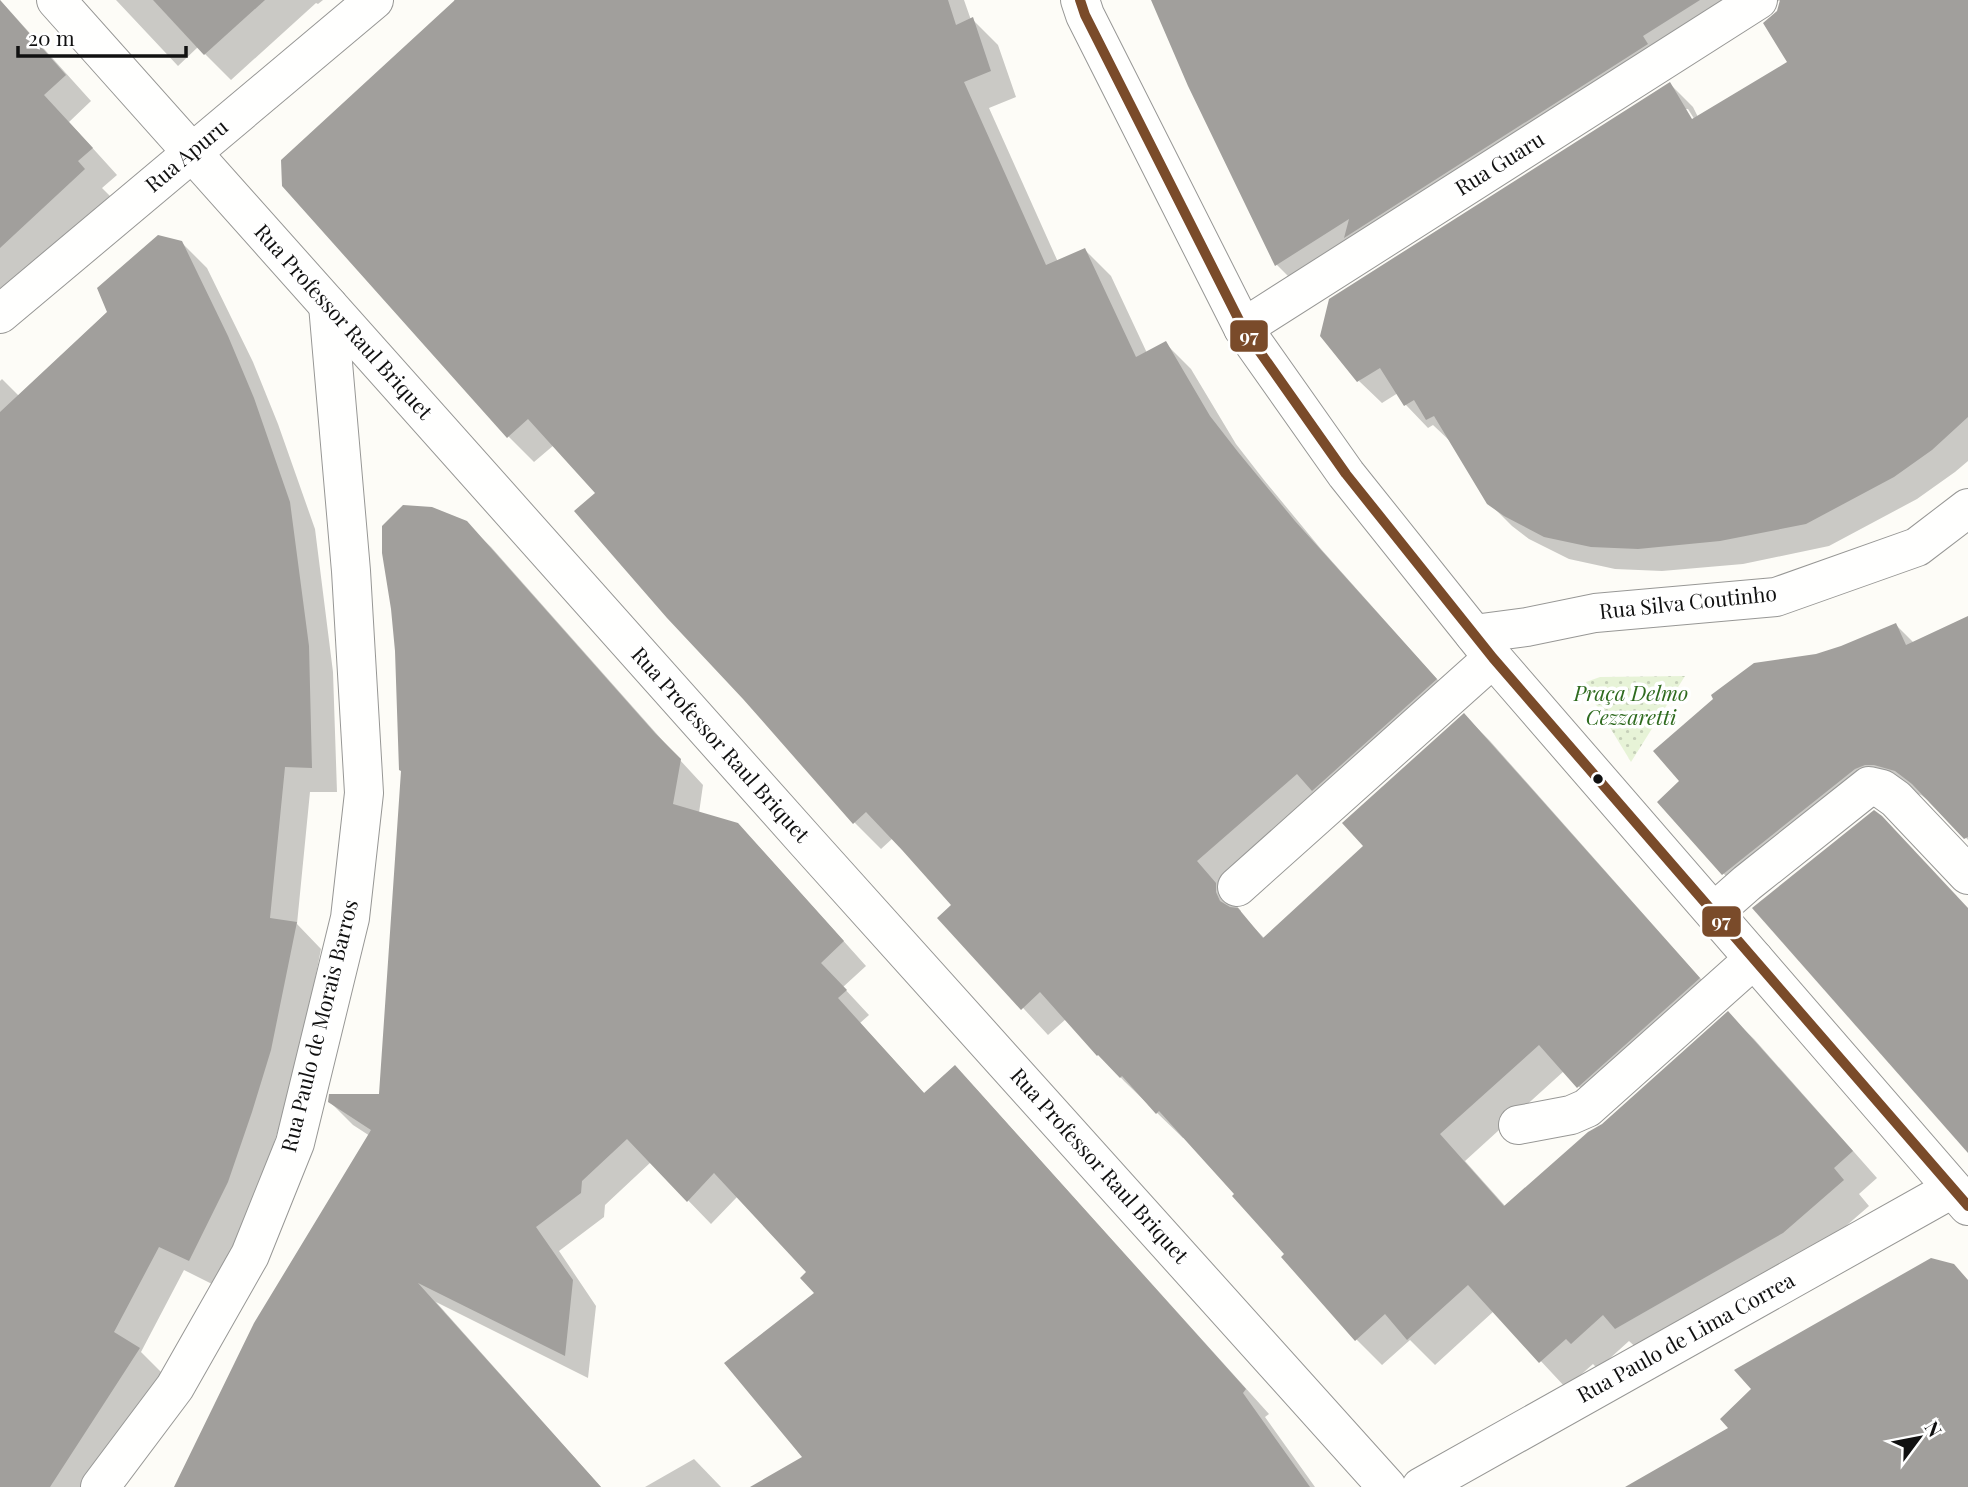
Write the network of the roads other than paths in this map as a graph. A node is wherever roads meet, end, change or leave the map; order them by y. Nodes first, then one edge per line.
1 (56, 0) edge
2 (374, 0) edge
3 (1080, 0) edge
4 (1758, 0) edge
5 (191, 152) junction
6 (328, 305) junction
7 (0, 314) edge
8 (1243, 328) junction
9 (1968, 508) edge
10 (1483, 646) junction
11 (1968, 875) edge
12 (1237, 887) dead end
13 (1714, 912) junction
14 (1754, 959) junction
15 (1518, 1125) dead end
16 (1960, 1197) edge
17 (100, 1487) edge
18 (1387, 1487) edge
19 (1420, 1487) edge

1 - 5 street, Rua Professor Raul Briquet
2 - 5 street, Rua Apuru
3 - 8 street
4 - 8 street, Rua Guaru
5 - 6 street, Rua Professor Raul Briquet
5 - 7 street, Rua Apuru
6 - 17 street, Rua Paulo de Morais Barros
6 - 18 street, Rua Professor Raul Briquet
8 - 10 street
9 - 10 street, Rua Silva Coutinho
10 - 12 street
10 - 13 street
11 - 13 street
13 - 14 street
14 - 15 street
14 - 16 street
16 - 19 street, Rua Paulo de Lima Correa

